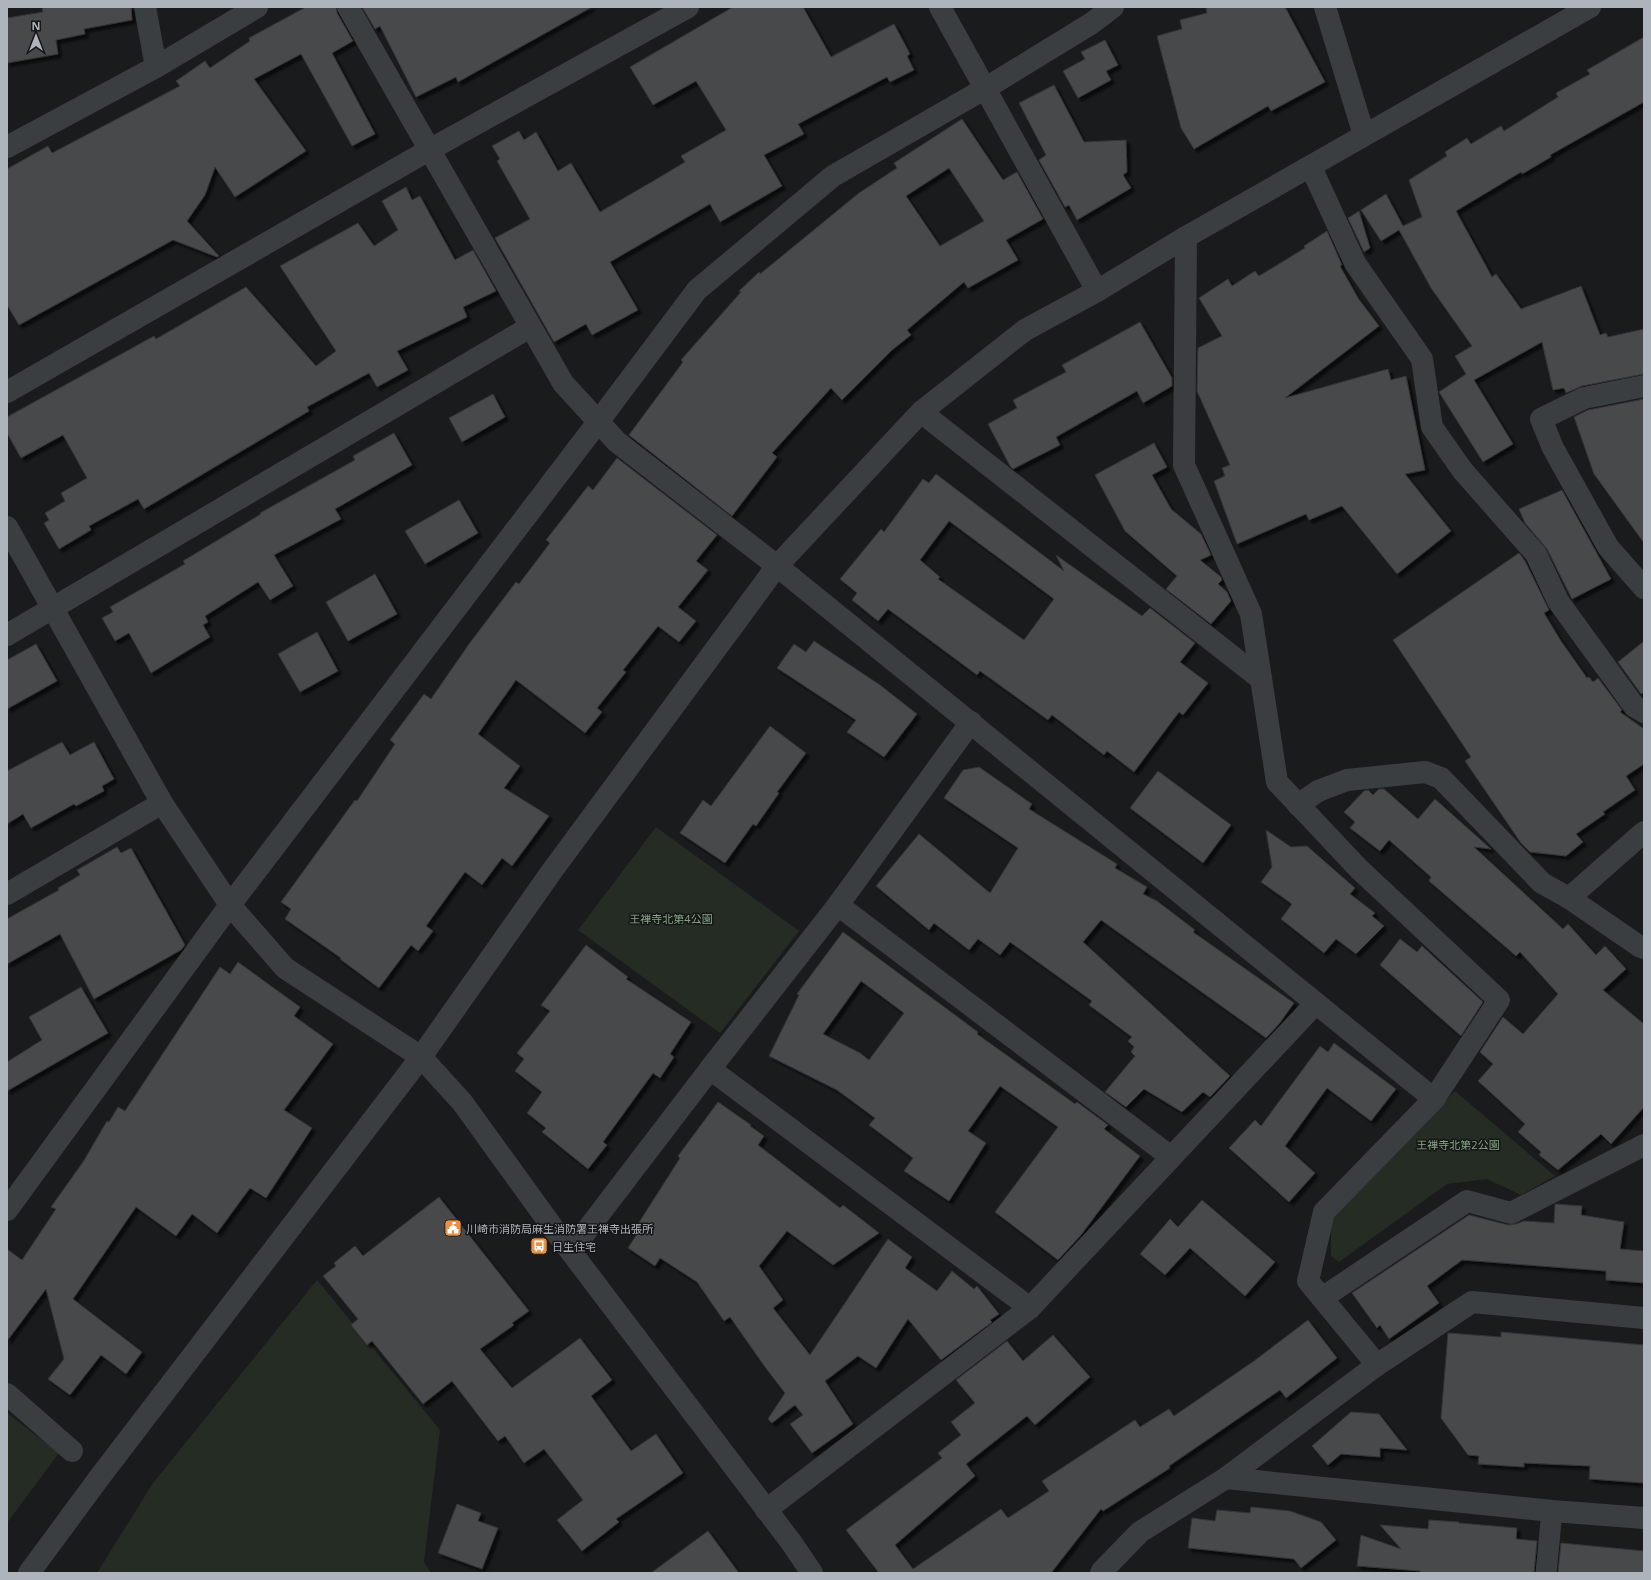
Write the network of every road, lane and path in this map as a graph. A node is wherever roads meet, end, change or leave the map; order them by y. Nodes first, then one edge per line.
1 (145, 7) edge
2 (257, 7) edge
3 (348, 7) edge
4 (688, 7) edge
5 (940, 7) edge
6 (1113, 7) edge
7 (1325, 7) edge
8 (1590, 7) edge
9 (156, 67) junction
10 (986, 88) junction
11 (1364, 135) junction
12 (7, 147) edge
13 (429, 150) junction
14 (1311, 167) junction
15 (1186, 237) junction
16 (1097, 291) junction
17 (530, 327) junction
18 (1644, 386) edge
19 (7, 392) edge
20 (921, 412) junction
21 (598, 422) junction
22 (7, 526) edge
23 (777, 566) junction
24 (1644, 588) edge
25 (53, 609) junction
26 (7, 635) edge
27 (1261, 679) junction
28 (1644, 712) edge
29 (970, 722) junction
30 (162, 803) junction
31 (1298, 805) junction
32 (1644, 832) edge
33 (7, 894) edge
34 (1569, 898) junction
35 (230, 905) junction
36 (838, 905) junction
37 (1644, 948) edge
38 (1316, 1002) junction
39 (421, 1057) junction
40 (710, 1069) junction
41 (1434, 1098) junction
42 (1644, 1145) edge
43 (1171, 1157) junction
44 (7, 1210) edge
45 (571, 1251) junction
46 (1322, 1298) junction
47 (1030, 1308) junction
48 (1644, 1318) edge
49 (1378, 1365) junction
50 (7, 1394) edge
51 (72, 1451) dead end
52 (1226, 1478) junction
53 (766, 1510) junction
54 (1552, 1511) junction
55 (1644, 1518) edge
56 (29, 1573) edge
57 (812, 1573) edge
58 (1101, 1573) edge
59 (1546, 1573) edge

1 - 9 street
2 - 9 street
3 - 13 street
4 - 13 street
5 - 10 street
6 - 10 street
7 - 11 street
8 - 11 street
9 - 12 street
10 - 16 street
10 - 21 street
11 - 14 street
13 - 17 street
13 - 19 street
14 - 15 street
14 - 28 street
15 - 16 street
15 - 27 street
16 - 20 street
17 - 21 street
17 - 25 street
18 - 24 street
20 - 23 street
20 - 27 street
21 - 23 street
21 - 35 street
22 - 25 street
23 - 29 street
23 - 39 street
25 - 26 street
25 - 30 street
27 - 31 street
29 - 36 street
29 - 38 street
30 - 33 street
30 - 35 street
31 - 34 street
31 - 41 street
32 - 34 street
34 - 37 street
35 - 39 street
35 - 44 street
36 - 40 street
36 - 43 street
38 - 41 street
38 - 43 street
39 - 45 street
39 - 56 street
40 - 45 street
40 - 47 street
41 - 46 street
42 - 46 street
43 - 47 street
45 - 53 street
46 - 49 street
47 - 53 street
48 - 49 street
49 - 52 street
50 - 51 street
52 - 54 street
52 - 58 street
53 - 57 street
54 - 55 street
54 - 59 street

